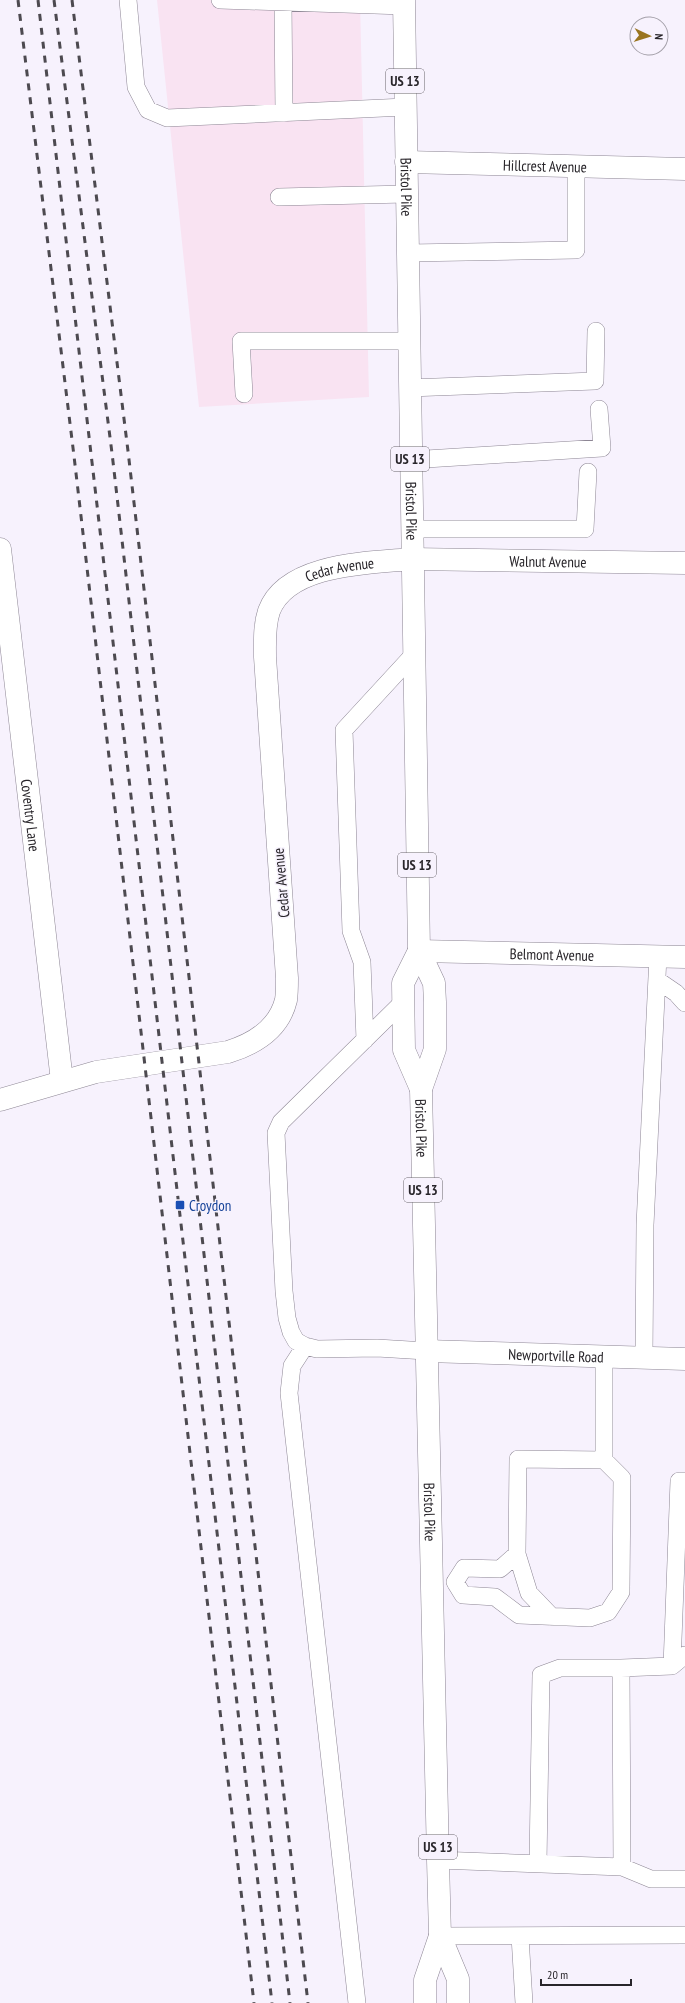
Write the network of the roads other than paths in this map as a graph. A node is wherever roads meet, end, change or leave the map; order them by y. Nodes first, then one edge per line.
1 (128, 0) edge
2 (220, 0) edge
3 (283, 2) junction
4 (404, 3) edge
5 (405, 107) junction
6 (284, 113) junction
7 (406, 162) junction
8 (576, 166) junction
9 (685, 169) edge
10 (406, 194) junction
11 (279, 197) dead end
12 (409, 253) junction
13 (596, 331) dead end
14 (409, 341) junction
15 (409, 388) junction
16 (244, 394) dead end
17 (599, 409) dead end
18 (410, 460) junction
19 (588, 472) dead end
20 (412, 529) junction
21 (0, 549) edge
22 (412, 559) junction
23 (685, 563) edge
24 (414, 654) junction
25 (7, 656) edge
26 (419, 951) junction
27 (658, 956) junction
28 (685, 957) edge
29 (657, 980) junction
30 (403, 1002) junction
31 (685, 1003) edge
32 (365, 1040) junction
33 (62, 1081) junction
34 (421, 1088) junction
35 (0, 1100) edge
36 (305, 1346) junction
37 (426, 1351) junction
38 (604, 1357) junction
39 (644, 1358) junction
40 (685, 1359) edge
41 (604, 1460) junction
42 (685, 1481) edge
43 (517, 1554) junction
44 (432, 1581) junction
45 (455, 1582) junction
46 (552, 1617) junction
47 (685, 1655) edge
48 (672, 1666) junction
49 (621, 1668) junction
50 (438, 1860) junction
51 (538, 1864) junction
52 (622, 1867) junction
53 (685, 1880) edge
54 (685, 1935) edge
55 (440, 1936) junction
56 (520, 1936) junction
57 (357, 2003) edge
58 (425, 2003) edge
59 (458, 2003) edge
60 (524, 2003) edge

1 - 6 lane
2 - 3 lane
3 - 4 lane
3 - 6 lane
4 - 5 main road, Bristol Pike / US 13
5 - 6 lane
5 - 7 main road, Bristol Pike / US 13
7 - 8 main road, Hillcrest Avenue
7 - 10 main road, Bristol Pike / US 13
8 - 9 main road, Hillcrest Avenue
8 - 12 lane
10 - 11 lane
10 - 12 main road, Bristol Pike / US 13
12 - 14 main road, Bristol Pike / US 13
13 - 15 lane
14 - 15 main road, Bristol Pike / US 13
14 - 16 lane
15 - 18 main road, Bristol Pike / US 13
17 - 18 lane
18 - 20 main road, Bristol Pike / US 13
19 - 20 lane
20 - 22 main road, Bristol Pike / US 13
21 - 25 main road, Coventry Lane
22 - 23 main road, Walnut Avenue
22 - 24 main road, Bristol Pike / US 13
22 - 33 main road, Cedar Avenue
24 - 26 main road, Bristol Pike / US 13
24 - 32 lane
25 - 33 main road, Coventry Lane
26 - 27 main road, Belmont Avenue
26 - 30 main road, Bristol Pike / US 13
26 - 34 main road, Bristol Pike / US 13
27 - 28 main road, Belmont Avenue
27 - 29 lane
29 - 31 lane
29 - 39 lane
30 - 32 lane
30 - 34 main road, Bristol Pike / US 13
32 - 36 lane
33 - 35 main road, Cedar Avenue
34 - 37 main road, Bristol Pike / US 13
36 - 37 lane
36 - 57 lane
37 - 38 main road, Newportville Road
37 - 44 main road, Bristol Pike / US 13
38 - 39 main road, Newportville Road
38 - 41 lane
39 - 40 main road, Newportville Road
41 - 43 lane
41 - 46 lane
42 - 48 lane
43 - 45 lane
43 - 46 lane
44 - 45 lane
44 - 50 main road, Bristol Pike / US 13
45 - 46 lane
47 - 48 lane
48 - 49 lane
49 - 51 lane
49 - 52 lane
50 - 51 lane
50 - 55 main road, Bristol Pike / US 13
51 - 52 lane
52 - 53 lane
54 - 56 lane
55 - 56 lane
55 - 58 main road, Bristol Pike / US 13
55 - 59 main road, Bristol Pike / US 13
56 - 60 lane

